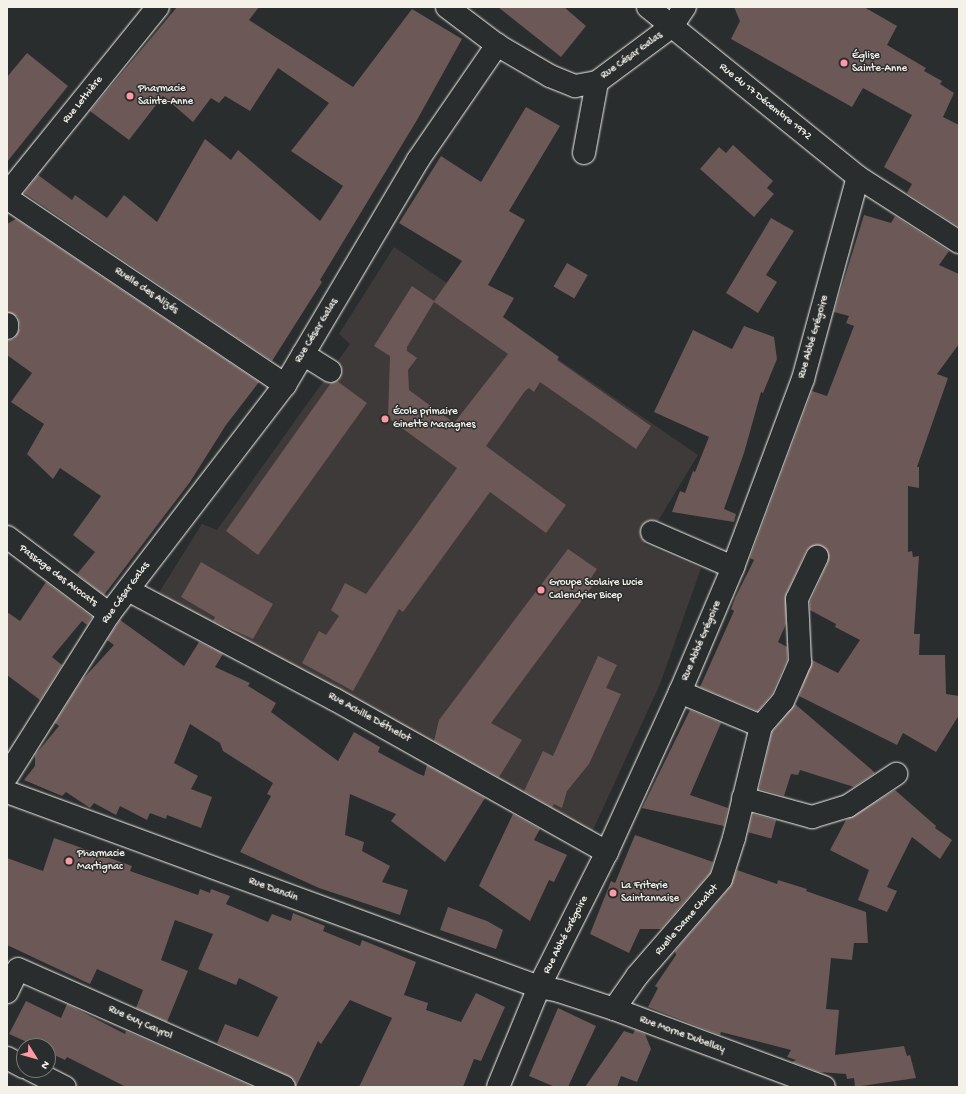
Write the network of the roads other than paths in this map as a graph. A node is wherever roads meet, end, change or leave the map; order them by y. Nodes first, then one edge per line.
1 (158, 7) edge
2 (448, 7) edge
3 (648, 7) edge
4 (685, 7) edge
5 (672, 26) junction
6 (498, 45) junction
7 (597, 82) junction
8 (584, 153) dead end
9 (14, 171) edge
10 (858, 177) junction
11 (7, 194) edge
12 (7, 198) edge
13 (959, 242) edge
14 (7, 324) edge
15 (7, 328) edge
16 (303, 354) junction
17 (330, 371) dead end
18 (285, 385) junction
19 (652, 532) dead end
20 (7, 537) edge
21 (817, 557) dead end
22 (733, 567) junction
23 (128, 590) junction
24 (109, 614) junction
25 (680, 692) junction
26 (760, 726) junction
27 (896, 774) dead end
28 (7, 776) edge
29 (7, 792) edge
30 (743, 798) junction
31 (607, 852) junction
32 (539, 987) junction
33 (7, 992) edge
34 (614, 1009) junction
35 (7, 1058) edge
36 (16, 1063) edge
37 (47, 1078) edge
38 (65, 1087) edge
39 (284, 1087) edge
40 (498, 1087) edge
41 (824, 1087) edge

1 - 9 street, Rue Lethière
2 - 6 street
3 - 5 street, Rue du 17 Décembre 1972
4 - 5 street, Rue César Galas
5 - 7 street, Rue César Galas
5 - 10 street, Rue du 17 Décembre 1972
6 - 7 street, Rue César Galas
6 - 16 street, Rue César Galas
7 - 8 street
9 - 11 street, Rue Lethière
10 - 13 street, Rue du 17 Décembre 1972
10 - 22 street, Rue Abbé Grégoire
12 - 18 street, Ruelle des Alizés
14 - 15 street
16 - 17 street
16 - 18 street, Rue César Galas
18 - 23 street, Rue César Galas
19 - 22 street
20 - 24 street, Passage des Avocats
21 - 26 street
22 - 25 street, Rue Abbé Grégoire
23 - 24 street, Rue César Galas
23 - 31 street, Rue Achille Déthelot
24 - 28 street, Rue César Galas
25 - 26 street
25 - 31 street, Rue Abbé Grégoire
26 - 30 street, Ruelle Dame Chalot
27 - 30 street
29 - 32 street, Rue Dandin
30 - 34 street, Ruelle Dame Chalot
31 - 32 street, Rue Abbé Grégoire
32 - 34 street, Rue Morne Dubellay
32 - 40 street, Rue Abbé Grégoire
33 - 39 street, Rue Guy Cayrol
34 - 41 street, Rue Morne Dubellay
35 - 36 street
37 - 38 street

